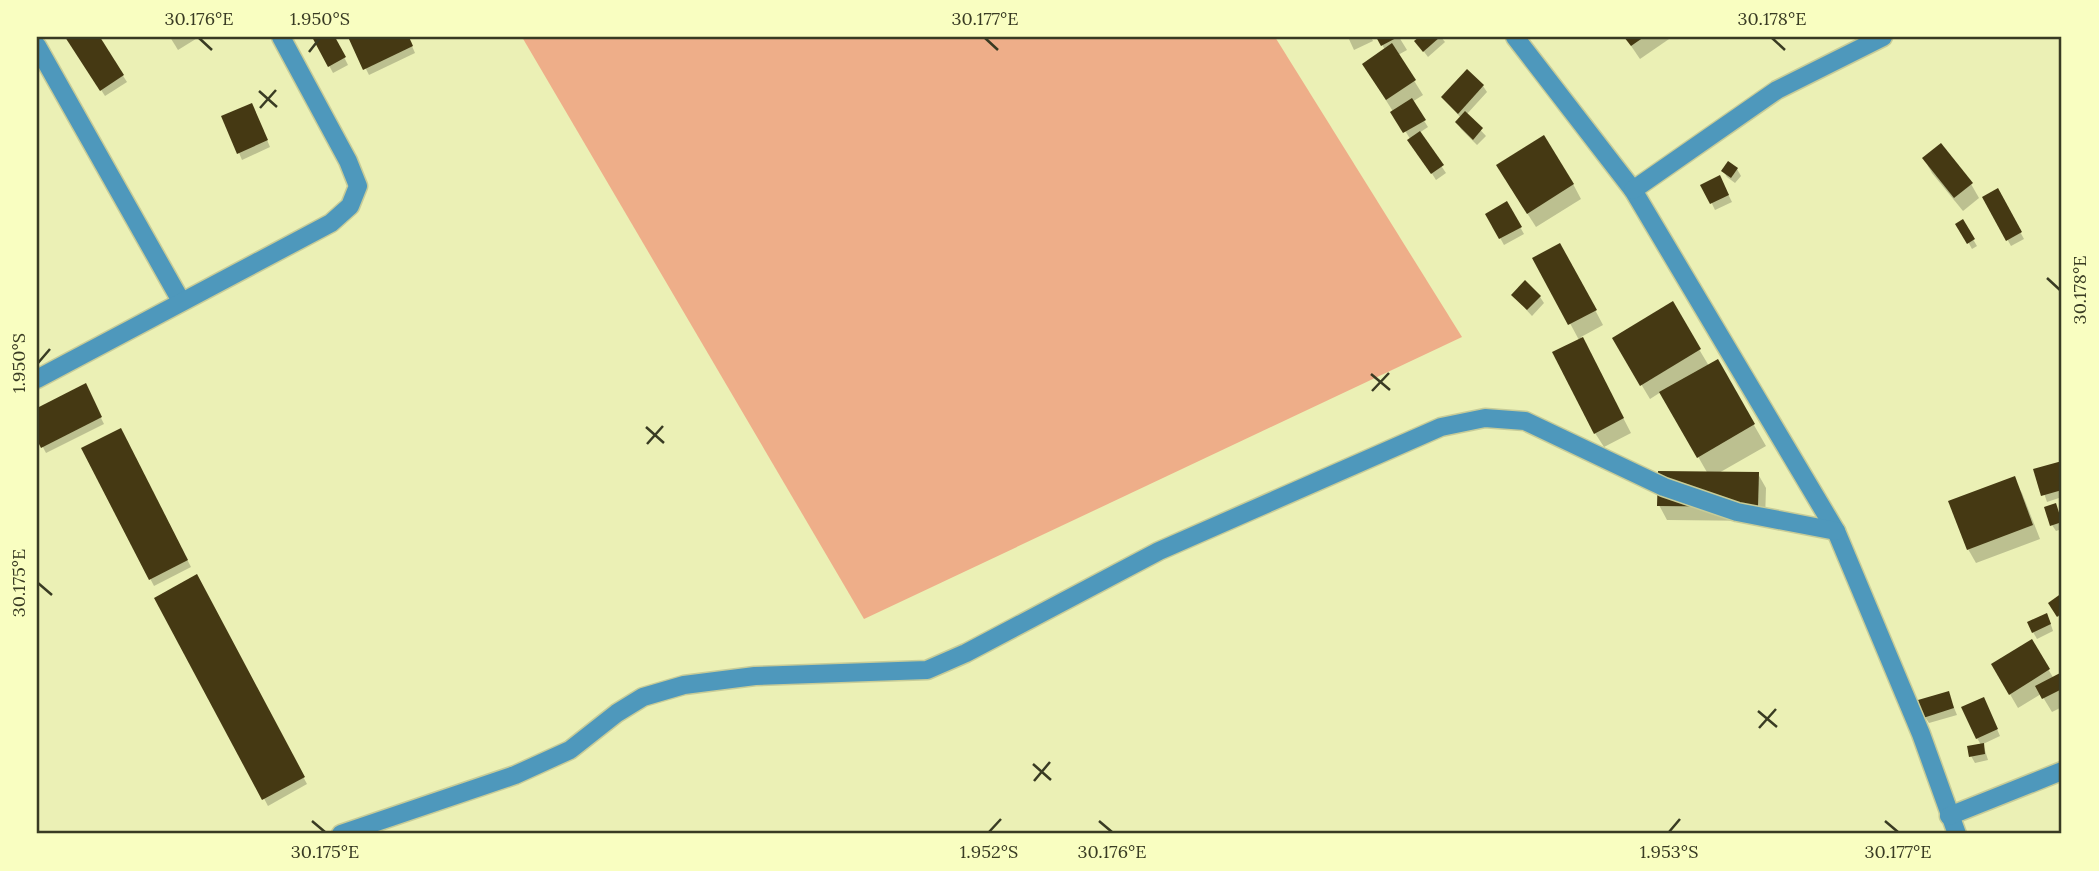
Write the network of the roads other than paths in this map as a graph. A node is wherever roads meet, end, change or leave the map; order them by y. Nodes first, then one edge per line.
1 (281, 37) edge
2 (1515, 37) edge
3 (1883, 37) edge
4 (37, 46) edge
5 (1633, 190) junction
6 (181, 301) junction
7 (37, 379) edge
8 (1836, 531) junction
9 (2062, 771) edge
10 (1949, 816) junction
11 (341, 834) edge
12 (1956, 834) edge

1 - 6 street
2 - 5 street
3 - 5 street
4 - 6 street
5 - 8 street
6 - 7 street
8 - 10 street
8 - 11 street
9 - 10 street
10 - 12 street

